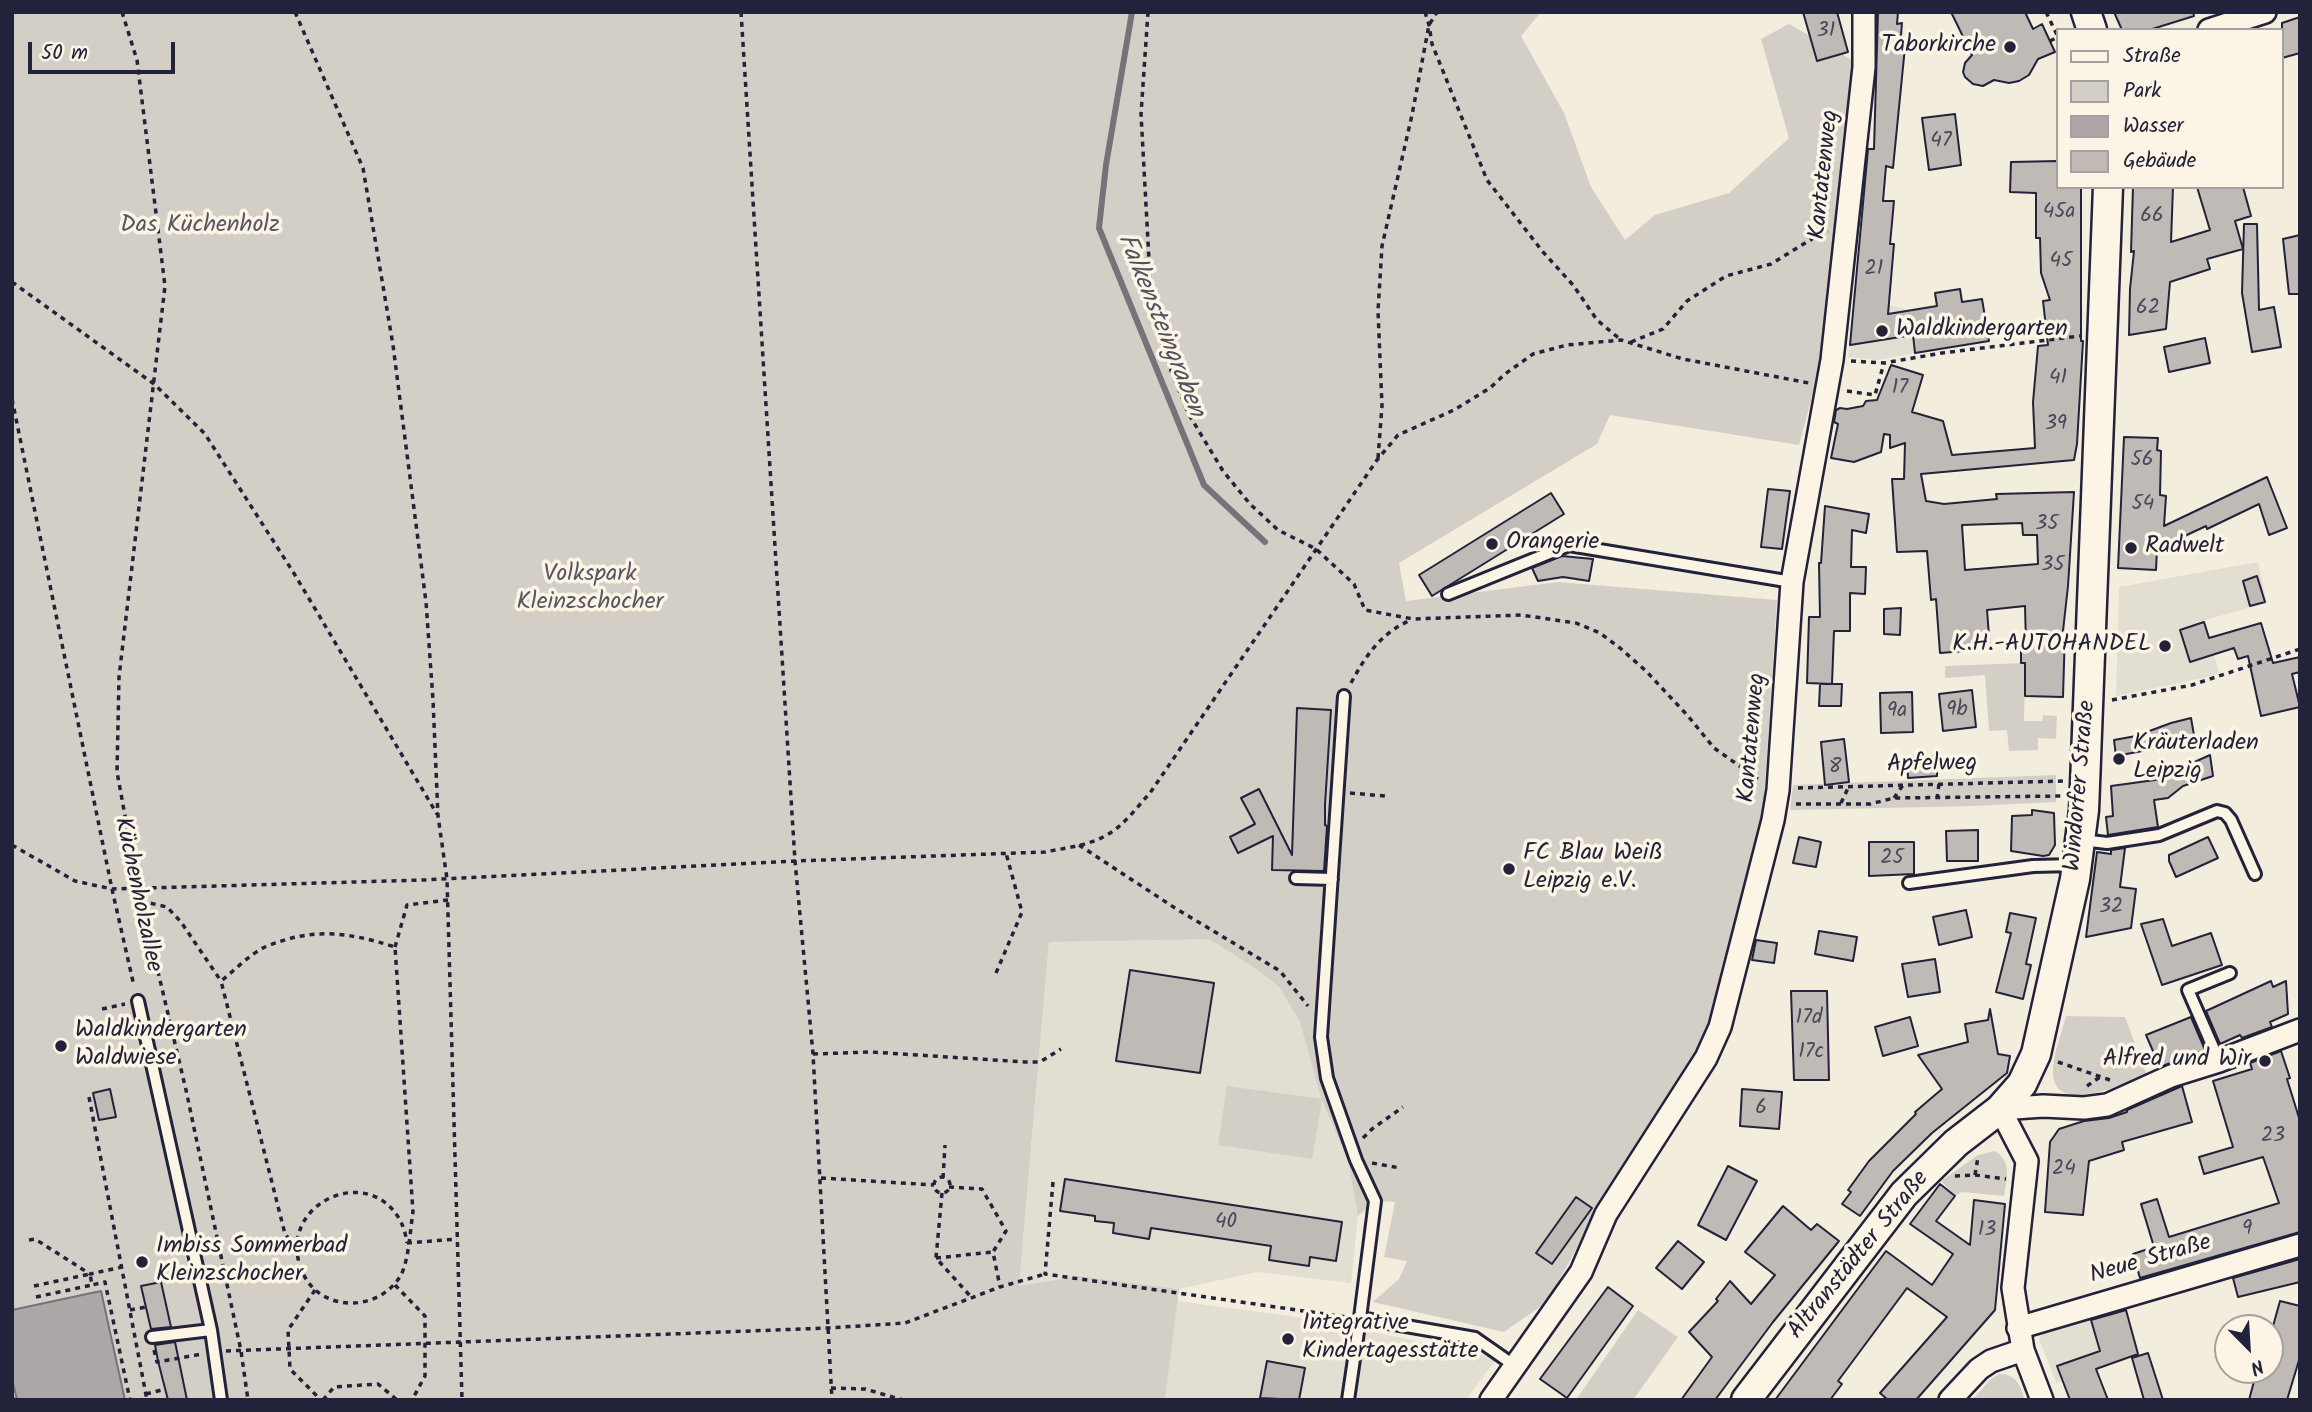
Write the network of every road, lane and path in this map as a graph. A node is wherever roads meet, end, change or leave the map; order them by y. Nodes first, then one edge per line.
1 (122, 12) edge
2 (295, 12) edge
3 (741, 12) edge
4 (1148, 12) edge
5 (1425, 12) edge
6 (1437, 12) edge
7 (1864, 12) edge
8 (2046, 12) edge
9 (2265, 12) edge
10 (1429, 25) junction
11 (2215, 28) edge
12 (2056, 33) edge
13 (2056, 38) edge
14 (2050, 41) dead end
15 (2108, 189) edge
16 (1847, 229) junction
17 (12, 282) edge
18 (2103, 333) junction
19 (1621, 340) junction
20 (1629, 343) junction
21 (1832, 360) junction
22 (1884, 363) junction
23 (154, 384) junction
24 (1826, 388) junction
25 (12, 399) edge
26 (1377, 460) junction
27 (1316, 549) junction
28 (1791, 582) junction
29 (1448, 594) dead end
30 (1413, 619) junction
31 (2300, 649) edge
32 (1344, 696) joint
33 (2089, 704) junction
34 (1939, 783) junction
35 (1849, 785) junction
36 (1904, 785) junction
37 (1338, 792) junction
38 (1385, 796) dead end
39 (1777, 797) junction
40 (1895, 798) junction
41 (1937, 799) junction
42 (1841, 803) junction
43 (438, 816) junction
44 (12, 845) edge
45 (1079, 845) junction
46 (1006, 853) junction
47 (2079, 853) junction
48 (795, 861) junction
49 (2255, 874) dead end
50 (1296, 878) dead end
51 (447, 879) junction
52 (1332, 879) junction
53 (1909, 883) dead end
54 (138, 887) junction
55 (112, 889) junction
56 (448, 900) junction
57 (141, 901) junction
58 (395, 947) junction
59 (996, 973) dead end
60 (2230, 973) dead end
61 (221, 981) junction
62 (138, 1001) junction
63 (102, 1009) dead end
64 (2300, 1030) edge
65 (1321, 1037) junction
66 (1061, 1049) dead end
67 (813, 1054) junction
68 (2036, 1054) junction
69 (2219, 1060) junction
70 (2139, 1090) junction
71 (89, 1097) dead end
72 (1403, 1107) dead end
73 (2000, 1109) junction
74 (945, 1145) dead end
75 (1354, 1155) junction
76 (1400, 1168) dead end
77 (1921, 1177) junction
78 (821, 1178) junction
79 (943, 1178) junction
80 (2026, 1181) junction
81 (1053, 1182) dead end
82 (934, 1185) junction
83 (949, 1187) junction
84 (942, 1193) junction
85 (457, 1239) junction
86 (29, 1240) dead end
87 (407, 1242) junction
88 (2300, 1245) edge
89 (296, 1247) junction
90 (993, 1252) junction
91 (936, 1258) junction
92 (122, 1268) junction
93 (90, 1274) junction
94 (1045, 1274) junction
95 (394, 1284) junction
96 (92, 1285) junction
97 (34, 1286) dead end
98 (1000, 1287) junction
99 (315, 1290) junction
100 (36, 1297) dead end
101 (972, 1298) junction
102 (146, 1307) dead end
103 (130, 1310) junction
104 (1360, 1318) junction
105 (828, 1328) junction
106 (2018, 1328) junction
107 (211, 1330) junction
108 (152, 1337) dead end
109 (460, 1343) junction
110 (425, 1344) junction
111 (241, 1350) junction
112 (289, 1350) junction
113 (2023, 1350) junction
114 (214, 1351) junction
115 (178, 1358) dead end
116 (1515, 1366) junction
117 (831, 1388) junction
118 (165, 1390) dead end
119 (12, 1394) edge
120 (146, 1394) junction
121 (13, 1400) edge
122 (130, 1400) edge
123 (147, 1400) edge
124 (221, 1400) edge
125 (247, 1400) edge
126 (322, 1400) edge
127 (397, 1400) edge
128 (412, 1400) edge
129 (462, 1400) edge
130 (832, 1400) edge
131 (903, 1400) edge
132 (1348, 1400) edge
133 (1491, 1400) edge
134 (1746, 1400) edge
135 (1950, 1400) edge
136 (2042, 1400) edge

1 - 23 path
2 - 43 path
3 - 48 path
4 - 27 path
5 - 10 path
6 - 10 path
7 - 16 street, Kantatenweg
8 - 12 path
9 - 11 street
10 - 19 path
10 - 26 path
13 - 14 path
15 - 18 street, Windorfer Straße
16 - 20 path
16 - 21 street, Kantatenweg
17 - 23 path
18 - 22 path
18 - 33 street, Windorfer Straße
19 - 20 path
19 - 26 path
20 - 24 path
21 - 22 path
21 - 24 street, Kantatenweg
22 - 24 path
23 - 43 path
23 - 54 path
24 - 28 street, Kantatenweg
25 - 55 path, Küchenholzallee
26 - 27 path
27 - 30 path
27 - 45 path
28 - 29 lane
28 - 39 street, Kantatenweg
30 - 32 path
30 - 39 path
31 - 33 path
32 - 37 lane
33 - 47 street, Windorfer Straße
34 - 36 path, Apfelweg
34 - 41 path
34 - 41 path, Apfelweg
35 - 36 path, Apfelweg
35 - 39 path, Apfelweg
35 - 42 path
36 - 40 path
37 - 38 path
37 - 52 lane
39 - 42 path
39 - 116 street, Kantatenweg
40 - 41 path
40 - 42 path
43 - 51 path
44 - 55 path
45 - 46 path
45 - 65 path
46 - 48 path
46 - 59 path
47 - 49 lane
47 - 53 lane
47 - 68 street, Windorfer Straße
48 - 51 path
48 - 67 path
50 - 52 lane
51 - 54 path
51 - 56 path
52 - 65 lane
54 - 55 path
54 - 57 path
55 - 62 path, Küchenholzallee
56 - 58 path
56 - 85 path
57 - 61 path
57 - 111 path
58 - 61 path
58 - 87 path
60 - 69 lane
61 - 89 path
62 - 63 path
62 - 107 lane, Küchenholzallee
64 - 69 street
65 - 75 lane
66 - 67 path
67 - 78 path
68 - 70 path
68 - 73 street, Windorfer Straße
69 - 70 street
70 - 73 street
71 - 92 path
72 - 75 path
73 - 77 street, Altranstädter Straße
73 - 80 street
74 - 79 path
75 - 76 path
75 - 104 lane
77 - 80 path
77 - 134 street, Altranstädter Straße
78 - 82 path
78 - 105 path
79 - 82 path
79 - 83 path
80 - 106 street
81 - 94 path
82 - 84 path
83 - 84 path
83 - 90 path
84 - 91 path
85 - 87 path
85 - 109 path
86 - 93 path
87 - 89 path
87 - 95 path
88 - 106 street, Neue Straße
89 - 99 path
90 - 91 path
90 - 98 path
91 - 101 path
92 - 93 path
92 - 103 path
93 - 96 path
93 - 97 path
94 - 98 path
94 - 104 path
95 - 99 path
95 - 110 path
96 - 100 path
96 - 122 path
98 - 101 path
99 - 112 path
101 - 105 path
102 - 103 path
103 - 120 path
104 - 116 lane
104 - 132 lane
105 - 109 path
105 - 117 path
106 - 113 street
107 - 108 lane
107 - 114 lane, Küchenholzallee
109 - 110 path
109 - 129 path
110 - 112 path
110 - 128 path
111 - 112 path
111 - 114 path
111 - 125 path
112 - 126 path
113 - 135 street
113 - 136 street
114 - 115 path
114 - 124 lane, Küchenholzallee
116 - 133 street, Kantatenweg
117 - 130 path
117 - 131 path
118 - 120 path
119 - 121 path
120 - 123 path
126 - 127 path

